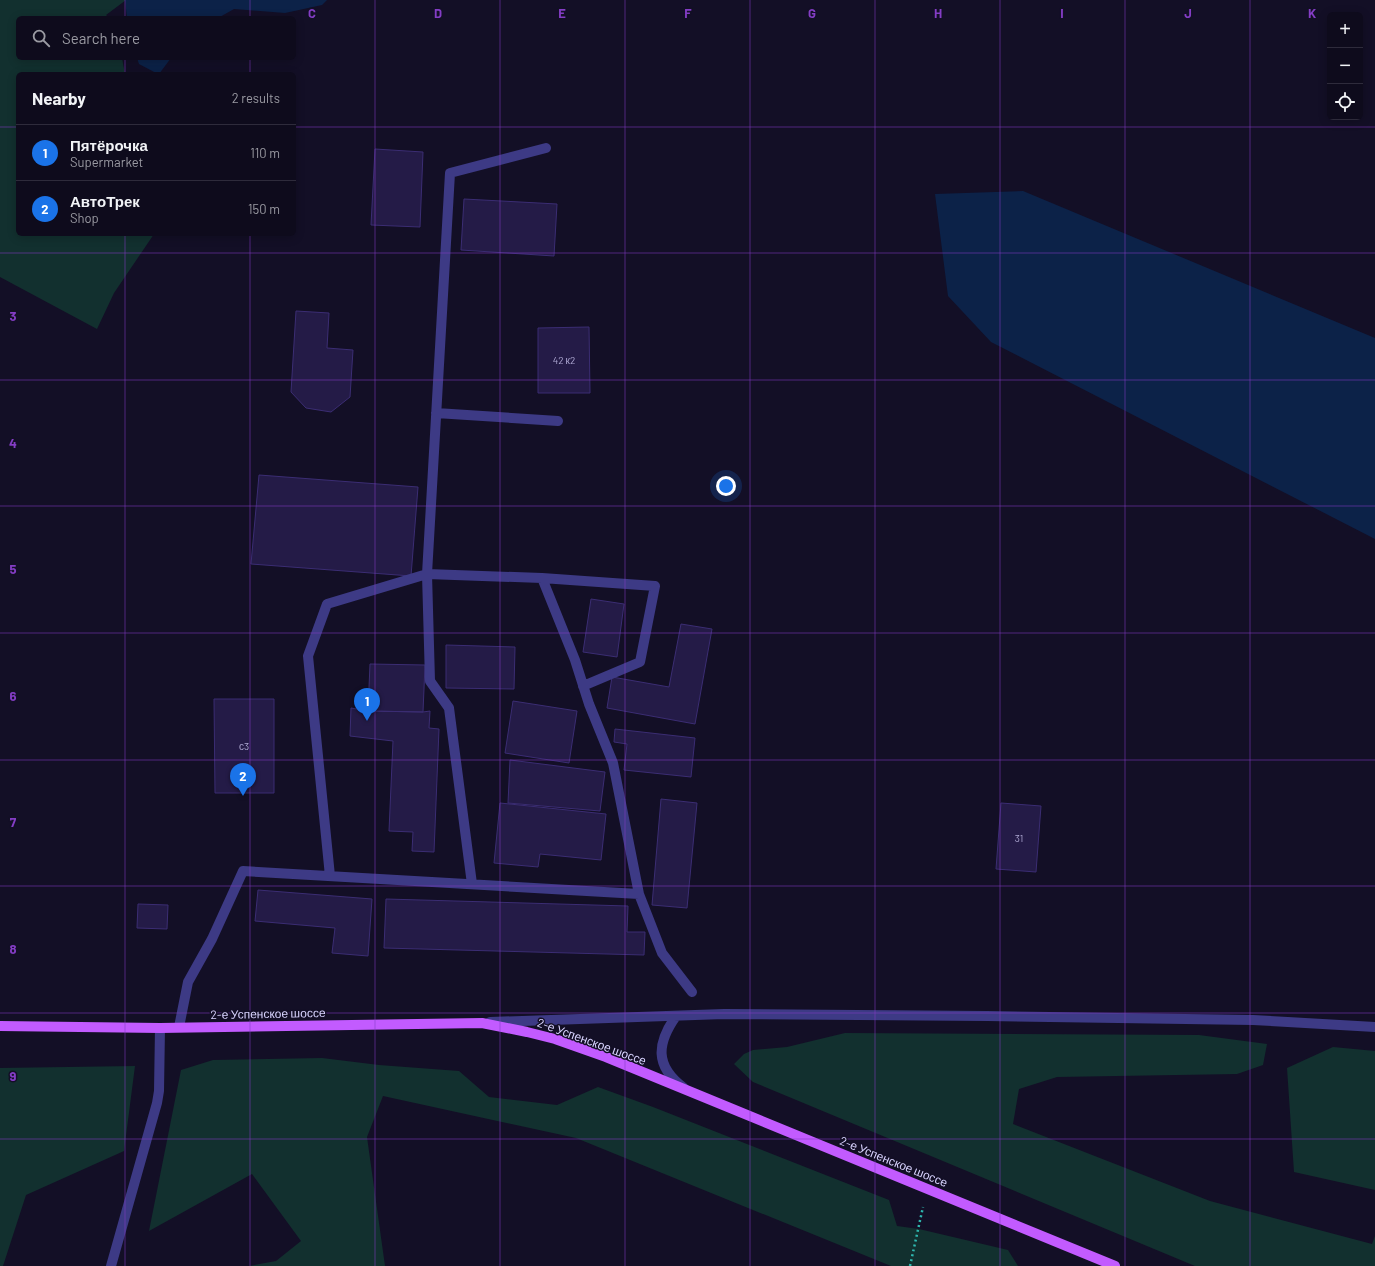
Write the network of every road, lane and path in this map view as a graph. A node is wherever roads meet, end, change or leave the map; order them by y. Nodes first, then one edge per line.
1 (546, 148) dead end
2 (436, 413) junction
3 (558, 421) dead end
4 (427, 574) junction
5 (542, 578) junction
6 (583, 686) junction
7 (330, 876) junction
8 (472, 884) junction
9 (639, 894) junction
10 (692, 992) dead end
11 (676, 1016) junction
12 (482, 1023) junction
13 (0, 1026) edge
14 (179, 1027) junction
15 (1375, 1027) edge
16 (160, 1028) junction
17 (688, 1091) junction
18 (928, 1189) junction
19 (111, 1266) edge
20 (910, 1266) edge
21 (1115, 1266) edge

1 - 2 street
2 - 3 street
2 - 4 street
4 - 5 street
4 - 7 street
4 - 8 street
5 - 6 street
5 - 6 street
6 - 9 street
7 - 8 street
7 - 14 street
8 - 9 street
9 - 10 street
11 - 12 street
11 - 15 street
11 - 17 street
12 - 14 main road, 2-е Успенское шоссе
12 - 17 main road, 2-е Успенское шоссе
13 - 16 main road, 2-е Успенское шоссе
14 - 16 main road, 2-е Успенское шоссе
16 - 19 street
17 - 18 main road, 2-е Успенское шоссе
18 - 20 path
18 - 21 main road, 2-е Успенское шоссе

